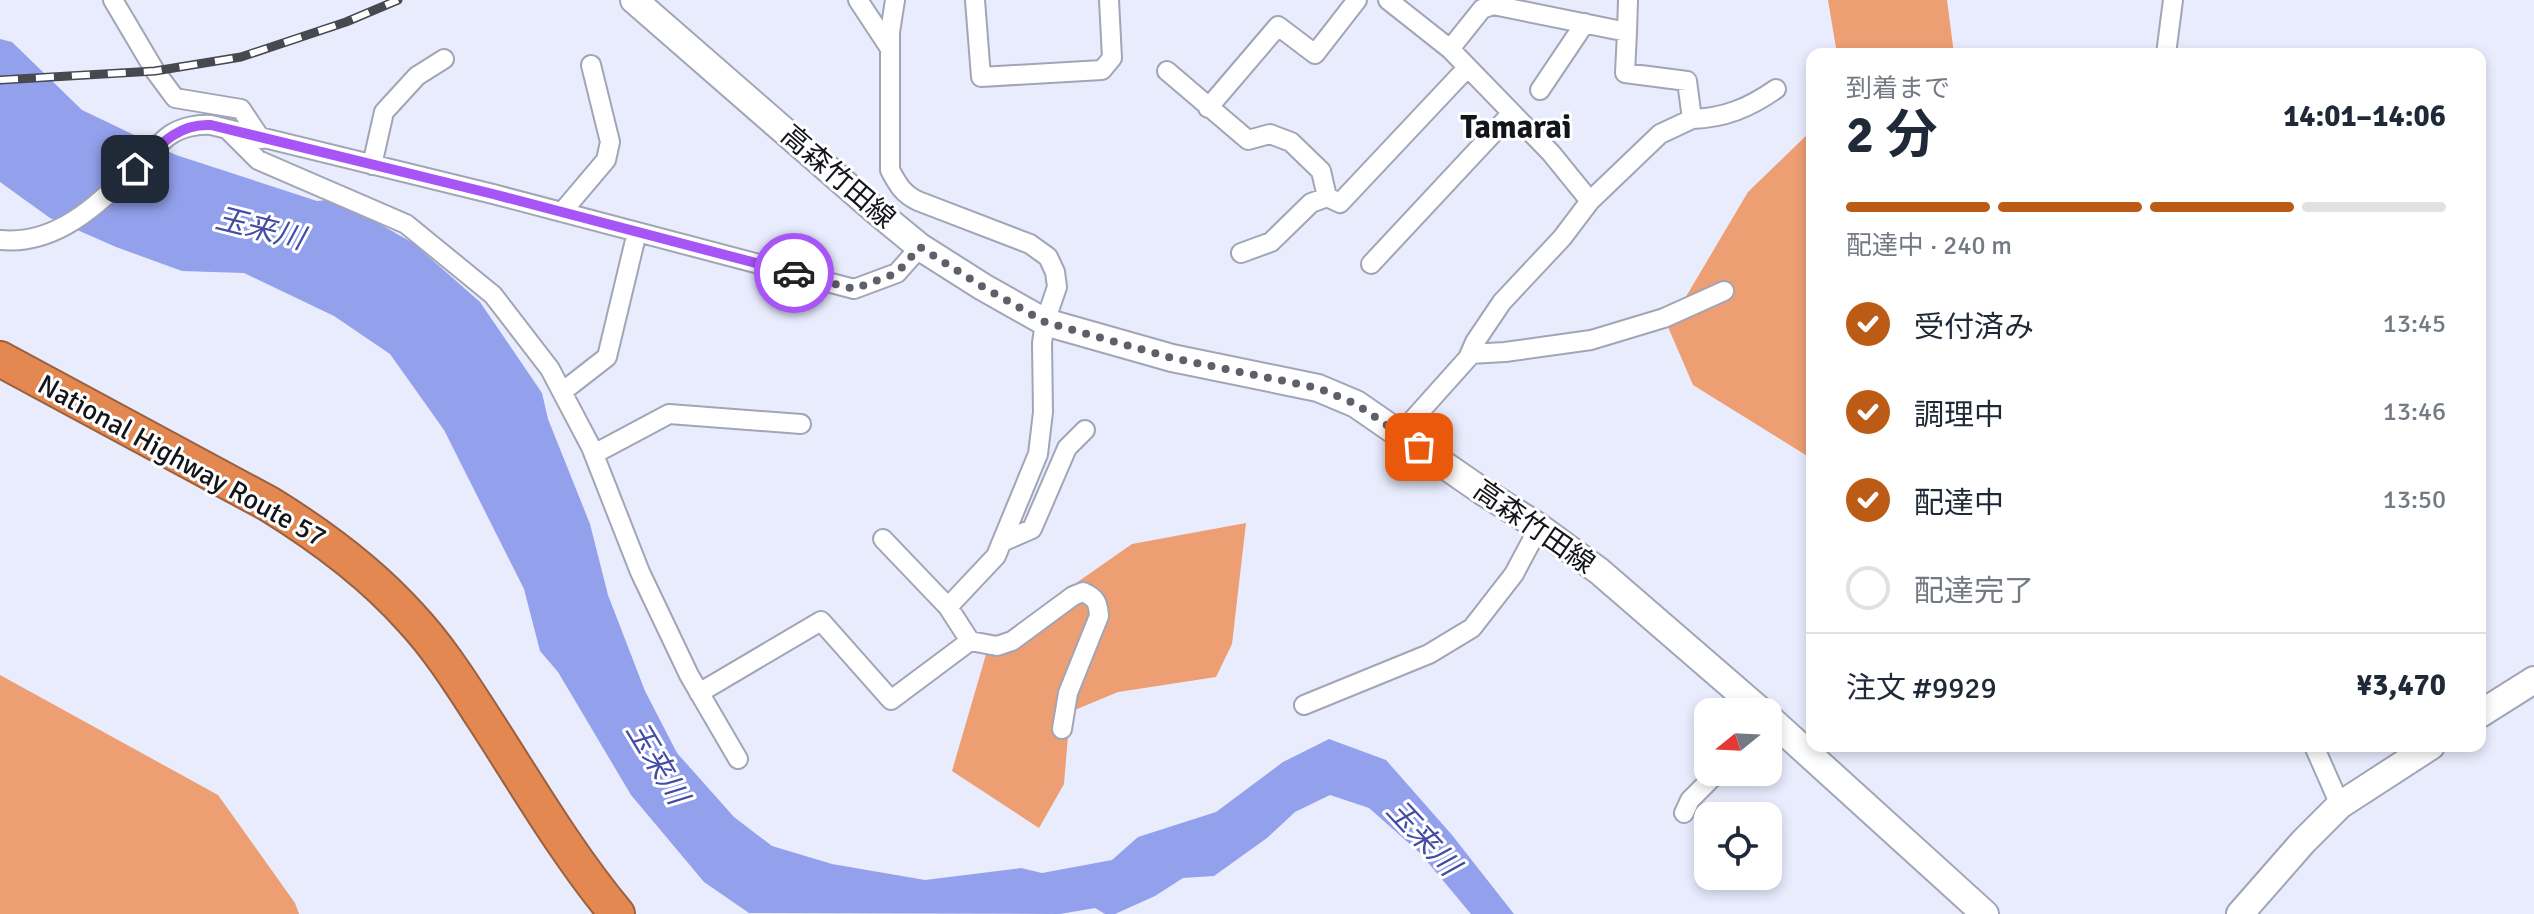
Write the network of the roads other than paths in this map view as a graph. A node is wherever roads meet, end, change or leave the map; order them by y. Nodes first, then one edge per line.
1 (113, 0) edge
2 (634, 0) edge
3 (858, 0) edge
4 (895, 0) edge
5 (975, 0) edge
6 (1109, 0) edge
7 (1357, 0) edge
8 (1388, 0) edge
9 (1628, 0) edge
10 (2173, 0) edge
11 (1585, 23) junction
12 (1627, 32) junction
13 (889, 47) junction
14 (2167, 48) edge
15 (1450, 49) junction
16 (444, 59) dead end
17 (591, 65) dead end
18 (1467, 68) junction
19 (1167, 71) dead end
20 (1776, 89) dead end
21 (1540, 90) dead end
22 (1208, 108) junction
23 (1511, 114) junction
24 (1692, 119) junction
25 (229, 131) junction
26 (261, 139) junction
27 (372, 165) junction
28 (1327, 197) junction
29 (1590, 201) junction
30 (562, 212) junction
31 (637, 232) junction
32 (0, 240) edge
33 (920, 247) junction
34 (1241, 253) dead end
35 (1371, 264) dead end
36 (1724, 291) dead end
37 (1045, 322) junction
38 (1470, 354) junction
39 (0, 359) edge
40 (562, 392) junction
41 (801, 424) dead end
42 (1085, 430) dead end
43 (1400, 434) junction
44 (594, 454) junction
45 (1539, 527) junction
46 (883, 539) dead end
47 (1002, 542) junction
48 (948, 607) junction
49 (970, 641) junction
50 (2534, 680) edge
51 (699, 693) junction
52 (1746, 698) edge
53 (1304, 705) dead end
54 (2486, 710) edge
55 (1062, 729) dead end
56 (1782, 731) edge
57 (2317, 752) edge
58 (2422, 752) edge
59 (738, 759) dead end
60 (1704, 786) edge
61 (2340, 805) junction
62 (1684, 813) dead end
63 (617, 914) edge
64 (1985, 914) edge
65 (2240, 914) edge

1 - 26 street
2 - 33 main road, 高森竹田線
3 - 13 street
4 - 13 street
5 - 6 street
7 - 22 street
8 - 15 street
9 - 12 street
10 - 14 street
11 - 12 street
11 - 15 street
11 - 21 street
12 - 24 street
13 - 37 street
15 - 18 street
16 - 27 street
17 - 30 street
18 - 23 street
18 - 28 street
19 - 22 street
20 - 24 street
22 - 28 street
23 - 29 street
23 - 35 street
24 - 29 street
25 - 26 street
25 - 32 street
25 - 40 street
26 - 27 street
27 - 30 street
28 - 34 street
29 - 38 street
30 - 31 street
31 - 33 street
31 - 40 street
33 - 37 main road, 高森竹田線
36 - 38 street
37 - 43 main road, 高森竹田線
37 - 47 street
38 - 43 street
39 - 63 highway, National Highway Route 57
40 - 44 street
41 - 44 street
42 - 47 street
43 - 45 main road, 高森竹田線
44 - 51 street
45 - 52 main road, 高森竹田線
45 - 53 street
46 - 48 street
47 - 48 street
48 - 49 street
49 - 51 street
49 - 55 street
50 - 54 main road
51 - 59 street
56 - 64 main road
57 - 61 street
58 - 61 main road
60 - 62 street
61 - 65 main road

